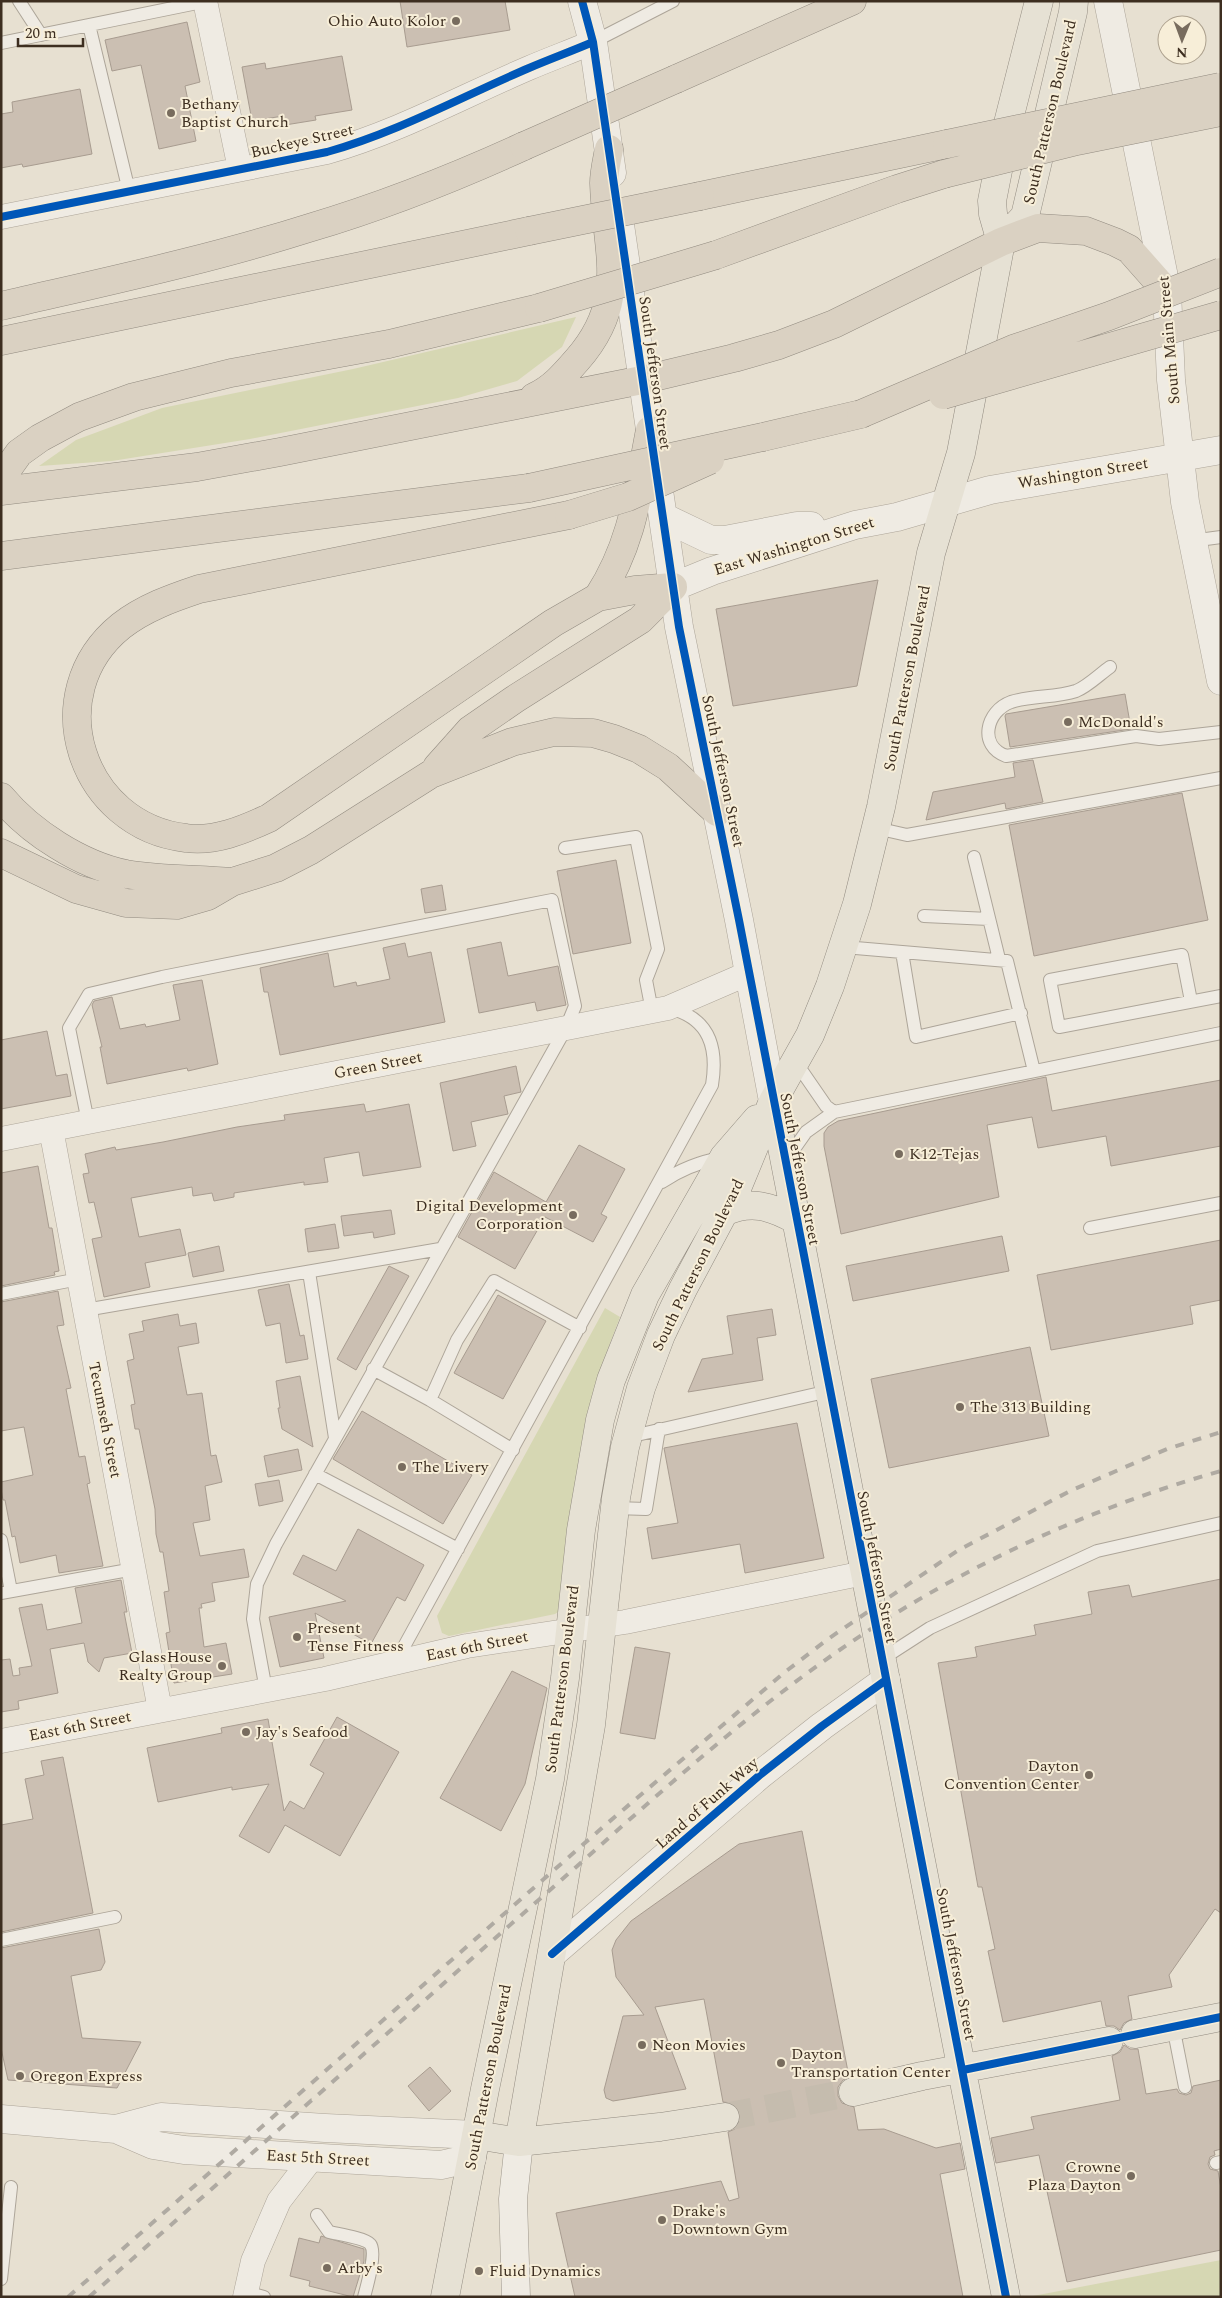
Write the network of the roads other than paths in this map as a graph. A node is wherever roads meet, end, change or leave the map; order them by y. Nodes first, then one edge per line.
1 (19, 1) edge
2 (206, 1) edge
3 (582, 1) edge
4 (673, 1) edge
5 (852, 1) edge
6 (1039, 1) edge
7 (1074, 1) edge
8 (1108, 1) edge
9 (89, 25) junction
10 (41, 35) junction
11 (593, 42) junction
12 (1, 43) edge
13 (1221, 87) edge
14 (1221, 112) edge
15 (608, 149) junction
16 (240, 169) junction
17 (129, 190) junction
18 (1, 217) edge
19 (1001, 242) junction
20 (1221, 272) edge
21 (1167, 292) junction
22 (1, 306) edge
23 (1221, 315) edge
24 (1, 341) edge
25 (642, 380) junction
26 (516, 405) junction
27 (861, 414) junction
28 (650, 430) junction
29 (763, 437) junction
30 (1221, 450) edge
31 (1180, 457) junction
32 (1, 478) edge
33 (1, 491) edge
34 (946, 502) junction
35 (663, 517) junction
36 (855, 525) junction
37 (1221, 537) edge
38 (1192, 541) junction
39 (1, 556) edge
40 (674, 587) junction
41 (598, 597) junction
42 (1218, 643) edge
43 (1110, 667) dead end
44 (1221, 681) edge
45 (1221, 732) edge
46 (431, 774) junction
47 (1221, 778) edge
48 (1, 797) edge
49 (717, 812) junction
50 (876, 828) junction
51 (565, 848) dead end
52 (1, 853) edge
53 (974, 857) dead end
54 (232, 882) junction
55 (924, 916) dead end
56 (989, 919) junction
57 (844, 946) junction
58 (902, 952) junction
59 (998, 959) junction
60 (749, 973) junction
61 (1221, 996) edge
62 (1191, 1001) junction
63 (660, 1009) junction
64 (1021, 1012) junction
65 (566, 1028) junction
66 (1221, 1033) edge
67 (795, 1061) junction
68 (1034, 1071) junction
69 (773, 1101) junction
70 (834, 1112) junction
71 (88, 1122) junction
72 (51, 1129) junction
73 (1, 1139) edge
74 (724, 1157) junction
75 (785, 1162) junction
76 (660, 1183) junction
77 (1221, 1203) edge
78 (724, 1212) junction
79 (796, 1220) junction
80 (1090, 1228) dead end
81 (440, 1249) junction
82 (309, 1272) junction
83 (79, 1279) junction
84 (1, 1294) edge
85 (85, 1310) junction
86 (580, 1328) junction
87 (373, 1369) junction
88 (829, 1391) junction
89 (430, 1400) junction
90 (659, 1429) junction
91 (628, 1437) junction
92 (335, 1438) junction
93 (513, 1450) junction
94 (315, 1474) junction
95 (615, 1508) junction
96 (1221, 1523) edge
97 (1, 1540) edge
98 (458, 1549) junction
99 (134, 1570) junction
100 (864, 1573) junction
101 (6, 1592) edge
102 (603, 1626) junction
103 (569, 1630) junction
104 (395, 1663) junction
105 (884, 1670) junction
106 (266, 1690) junction
107 (160, 1710) junction
108 (1, 1741) edge
109 (115, 1917) dead end
110 (1, 1940) edge
111 (552, 1954) junction
112 (1221, 2017) edge
113 (1173, 2026) junction
114 (1135, 2034) dead end
115 (1109, 2041) dead end
116 (963, 2070) junction
117 (1185, 2087) dead end
118 (853, 2092) tunnel mouth
119 (725, 2117) tunnel mouth
120 (1, 2120) edge
121 (116, 2129) junction
122 (519, 2142) junction
123 (474, 2146) junction
124 (312, 2158) junction
125 (11, 2187) dead end
126 (317, 2215) dead end
127 (1, 2279) edge
128 (252, 2295) edge
129 (364, 2297) edge
130 (445, 2297) edge
131 (516, 2297) edge
132 (1006, 2297) edge

1 - 10 lane
2 - 9 lane
2 - 16 street
3 - 11 street, South Jefferson Street
4 - 11 lane, Buckeye Street
5 - 22 highway, bridge
6 - 19 main road, South Patterson Boulevard
7 - 19 main road, South Patterson Boulevard
8 - 21 street, South Main Street
9 - 10 lane
9 - 17 lane
10 - 12 lane
11 - 15 street, South Jefferson Street
11 - 16 street, Buckeye Street
13 - 24 highway, bridge
14 - 32 highway, bridge
15 - 25 street, South Jefferson Street
15 - 26 highway
16 - 17 street, Buckeye Street
17 - 18 street, Buckeye Street
19 - 21 highway
19 - 25 highway
19 - 34 main road, South Patterson Boulevard
20 - 27 highway, bridge
21 - 31 street, South Main Street
23 - 27 highway, bridge
25 - 26 highway
25 - 28 street, South Jefferson Street
26 - 33 highway
27 - 29 highway
28 - 35 street, South Jefferson Street
28 - 41 highway
29 - 39 highway, bridge
29 - 41 highway, bridge
30 - 31 street, Washington Street
31 - 34 street, Washington Street
31 - 38 street, South Main Street
34 - 36 street, East Washington Street
34 - 50 main road, South Patterson Boulevard
35 - 36 street
35 - 40 street, South Jefferson Street
36 - 40 street, East Washington Street
37 - 38 lane
38 - 42 street, South Main Street
40 - 41 highway
40 - 46 highway
40 - 49 street, South Jefferson Street
42 - 44 street, South Main Street
43 - 45 lane
46 - 49 highway
46 - 54 highway
47 - 50 lane
48 - 54 highway
49 - 60 street, South Jefferson Street
50 - 57 main road, South Patterson Boulevard
51 - 63 lane
52 - 54 highway
53 - 56 lane
55 - 56 lane
56 - 59 lane
57 - 58 lane
57 - 67 main road, South Patterson Boulevard
58 - 59 lane
58 - 64 lane
59 - 64 lane
60 - 63 street, Green Street
60 - 69 street, South Jefferson Street
61 - 62 lane
62 - 62 lane
63 - 65 street, Green Street
63 - 76 lane
64 - 68 lane
65 - 71 street, Green Street
65 - 71 lane
65 - 81 lane
66 - 68 lane
67 - 69 main road, South Patterson Boulevard
67 - 70 lane
68 - 70 lane
69 - 74 main road, South Patterson Boulevard
69 - 75 main road, South Jefferson Street
69 - 78 main road, South Patterson Boulevard
70 - 75 lane
71 - 72 street, Green Street
72 - 73 street, Green Street
72 - 83 street, Tecumseh Street
74 - 76 lane
74 - 103 main road, South Patterson Boulevard
75 - 79 main road, South Jefferson Street
76 - 86 lane
77 - 80 lane
78 - 79 main road
78 - 91 main road, South Patterson Boulevard
79 - 88 main road, South Jefferson Street
81 - 82 lane
81 - 87 lane
82 - 85 lane
82 - 92 lane
83 - 84 lane
83 - 85 street, Tecumseh Street
85 - 99 street, Tecumseh Street
86 - 89 lane
86 - 93 lane
87 - 89 lane
87 - 92 lane
88 - 90 lane
88 - 100 main road, South Jefferson Street
89 - 93 lane
90 - 91 lane
90 - 95 lane
91 - 95 main road, South Patterson Boulevard
92 - 94 lane
93 - 98 lane
94 - 98 lane
94 - 106 lane
95 - 102 main road, South Patterson Boulevard
96 - 105 lane
97 - 101 lane
98 - 104 lane
99 - 101 lane
99 - 107 street, Tecumseh Street
100 - 102 street, East 6th Street
100 - 105 main road, South Jefferson Street
102 - 103 street, East 6th Street
102 - 111 main road, South Patterson Boulevard
103 - 104 street, East 6th Street
103 - 123 main road, South Patterson Boulevard
104 - 106 street, East 6th Street
105 - 111 street, Land of Funk Way
105 - 116 main road, South Jefferson Street
106 - 107 street, East 6th Street
107 - 108 street, East 6th Street
109 - 110 lane
111 - 122 main road, South Patterson Boulevard
112 - 113 main road
113 - 114 main road
113 - 117 lane
115 - 116 main road
116 - 118 main road
116 - 132 main road, South Jefferson Street
119 - 122 main road, East 5th Street
120 - 121 street, East 5th Street
121 - 123 street, East 5th Street
121 - 124 street, East 5th Street
122 - 123 main road, East 5th Street
122 - 131 street
123 - 124 street, East 5th Street
123 - 130 main road, South Patterson Boulevard
124 - 128 street
125 - 127 lane
126 - 129 lane

